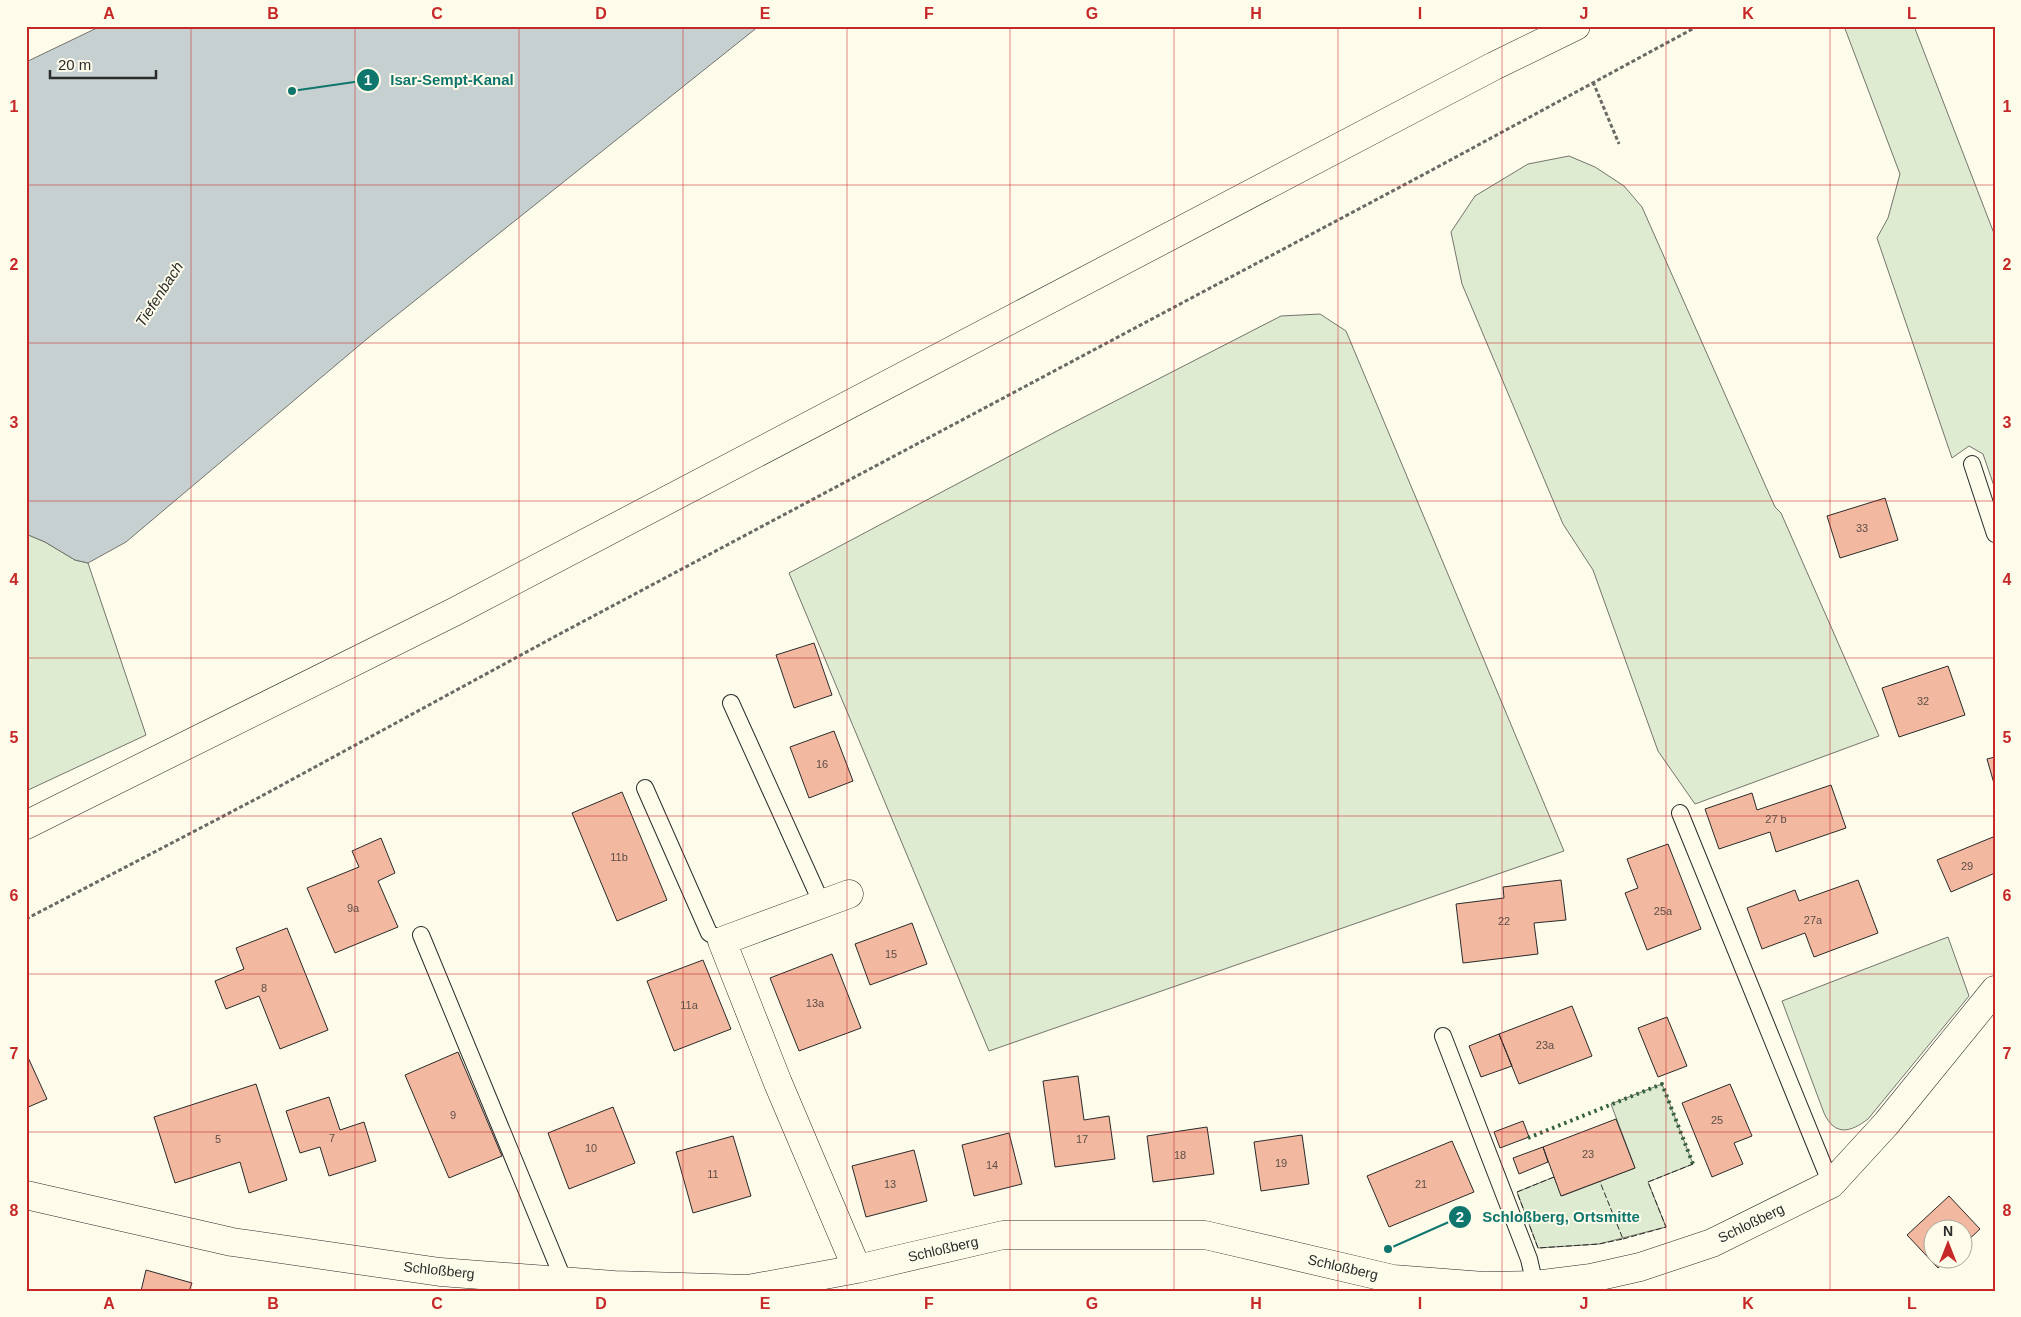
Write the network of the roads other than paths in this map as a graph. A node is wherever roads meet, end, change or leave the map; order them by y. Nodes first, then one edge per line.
1 (1576, 26) edge
2 (1972, 464) dead end
3 (1995, 534) edge
4 (731, 703) dead end
5 (645, 788) dead end
6 (1680, 813) dead end
7 (26, 825) edge
8 (850, 894) dead end
9 (822, 904) junction
10 (421, 935) dead end
11 (722, 941) junction
12 (1995, 990) edge
13 (1443, 1036) dead end
14 (1830, 1184) junction
15 (26, 1195) edge
16 (857, 1269) junction
17 (564, 1281) junction
18 (789, 1282) junction
19 (1535, 1285) junction
20 (1484, 1288) edge
21 (820, 1291) edge

1 - 7 street
2 - 3 lane
4 - 9 lane
5 - 11 lane
6 - 14 lane
8 - 9 street
9 - 11 street
10 - 17 lane
11 - 16 street
12 - 14 street, Schloßberg
13 - 19 lane
14 - 19 street, Schloßberg
15 - 17 street, Schloßberg
16 - 18 street, Schloßberg
16 - 20 street, Schloßberg
17 - 18 street, Schloßberg
18 - 21 lane
19 - 20 street, Schloßberg

